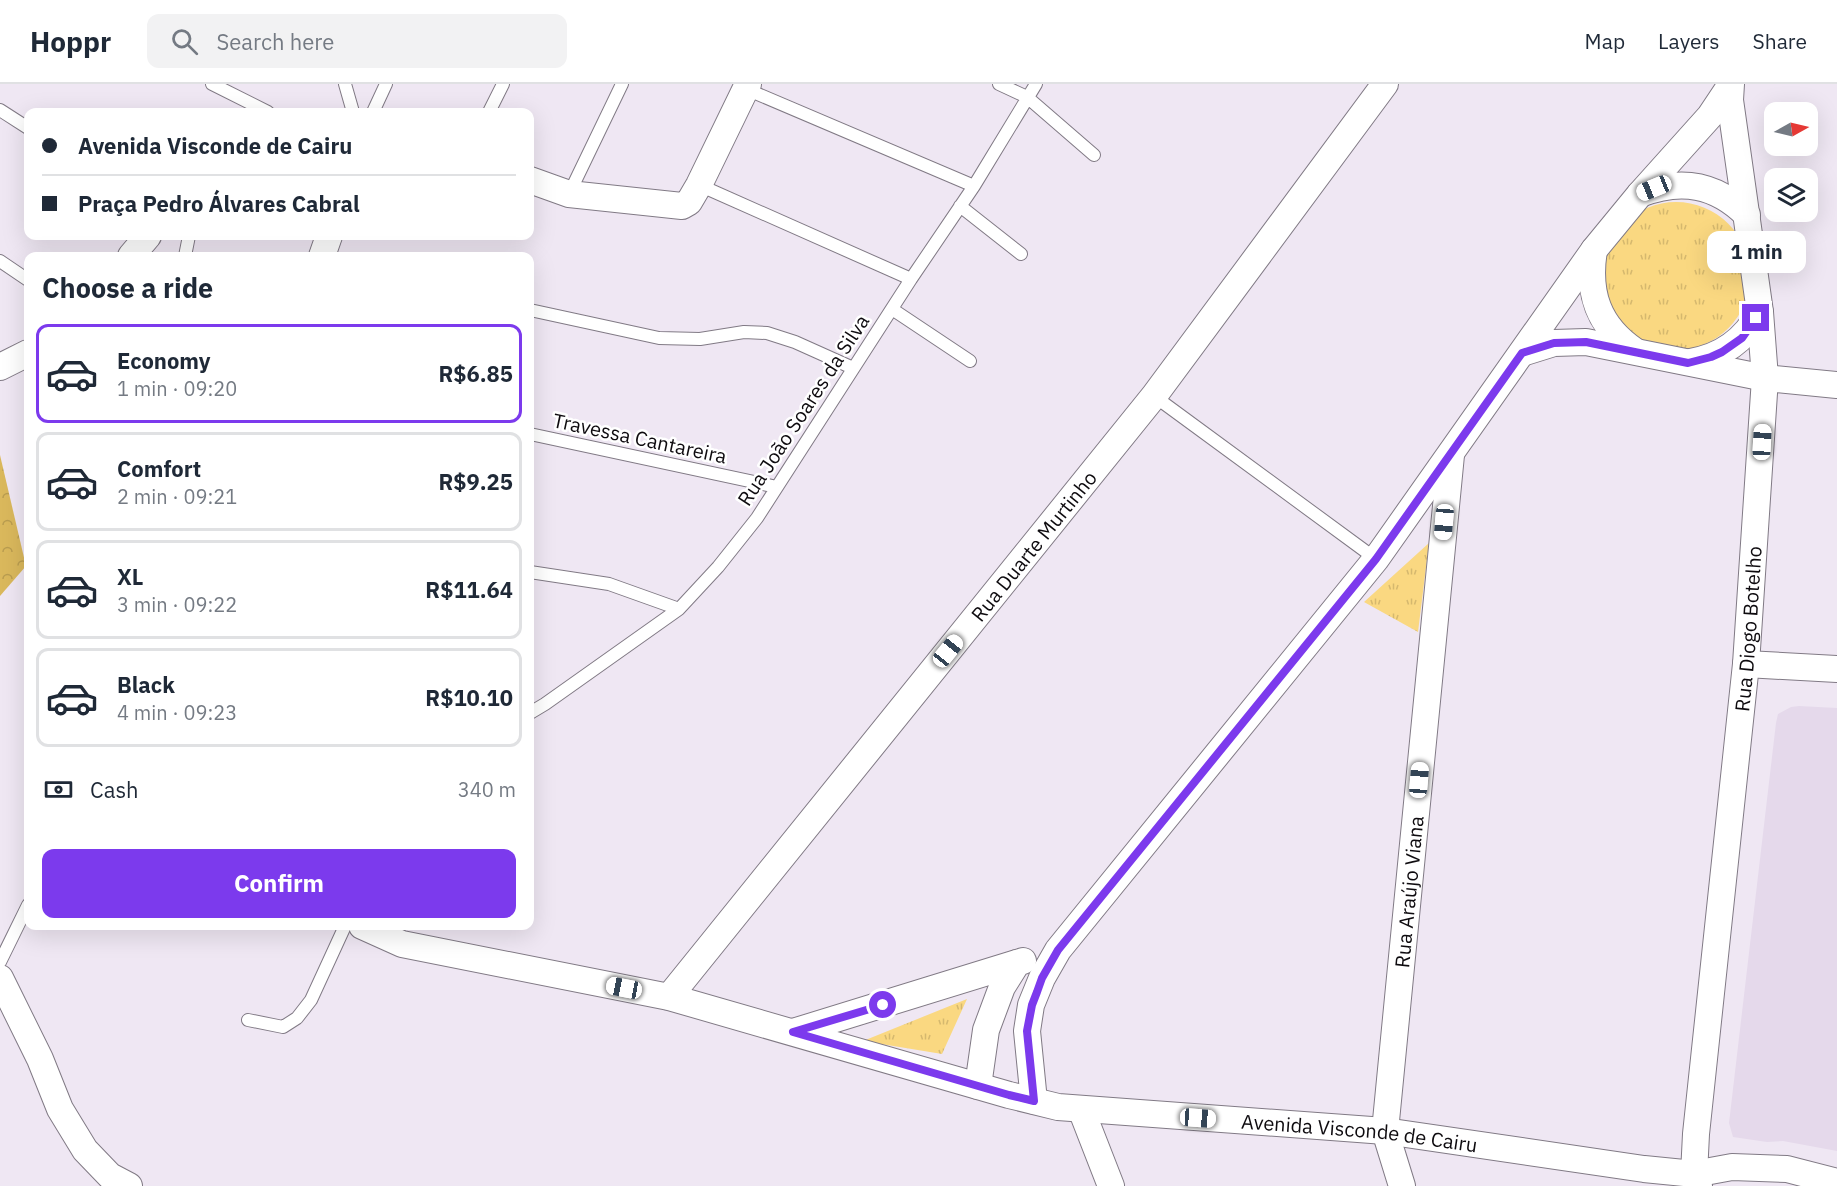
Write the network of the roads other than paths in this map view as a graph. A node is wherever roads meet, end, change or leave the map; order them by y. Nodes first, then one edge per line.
1 (213, 84) edge
2 (345, 84) edge
3 (386, 84) edge
4 (503, 84) edge
5 (622, 84) edge
6 (999, 84) edge
7 (1036, 84) edge
8 (1385, 84) edge
9 (1731, 85) edge
10 (747, 86) edge
11 (1028, 97) junction
12 (260, 108) edge
13 (352, 108) edge
14 (375, 108) edge
15 (491, 108) edge
16 (0, 110) edge
17 (24, 125) edge
18 (1094, 155) dead end
19 (534, 181) edge
20 (699, 185) junction
21 (974, 186) junction
22 (569, 194) junction
23 (1640, 194) junction
24 (960, 206) junction
25 (1747, 215) junction
26 (145, 240) edge
27 (1594, 250) junction
28 (134, 252) edge
29 (1021, 254) dead end
30 (0, 261) edge
31 (24, 277) edge
32 (911, 279) junction
33 (892, 309) junction
34 (534, 311) edge
35 (1760, 312) junction
36 (1638, 352) junction
37 (1522, 353) junction
38 (24, 355) edge
39 (970, 361) dead end
40 (1688, 363) junction
41 (0, 367) edge
42 (854, 368) junction
43 (1765, 378) junction
44 (1837, 385) edge
45 (1154, 396) junction
46 (534, 435) edge
47 (1451, 451) junction
48 (777, 487) junction
49 (1376, 559) junction
50 (534, 573) edge
51 (679, 609) junction
52 (1746, 664) junction
53 (1837, 669) edge
54 (534, 702) edge
55 (545, 704) junction
56 (534, 711) edge
57 (24, 913) edge
58 (343, 930) edge
59 (368, 930) edge
60 (1058, 950) junction
61 (0, 962) edge
62 (1017, 963) junction
63 (0, 978) edge
64 (669, 998) junction
65 (248, 1020) dead end
66 (793, 1032) junction
67 (978, 1086) junction
68 (1034, 1101) junction
69 (1081, 1109) junction
70 (1385, 1131) junction
71 (1697, 1180) edge
72 (1834, 1181) edge
73 (129, 1186) edge
74 (1111, 1186) edge
75 (1402, 1186) edge

1 - 12 lane
2 - 13 lane
3 - 14 lane
4 - 15 lane
5 - 22 lane
6 - 11 lane
7 - 11 lane, Rua João Soares da Silva
8 - 45 street, Rua Duarte Murtinho
9 - 23 street
9 - 25 street, Rua Diogo Botelho
10 - 20 street
10 - 21 lane
11 - 18 lane
11 - 21 lane, Rua João Soares da Silva
16 - 17 lane
19 - 22 street
20 - 22 street
20 - 32 lane
21 - 24 lane, Rua João Soares da Silva
23 - 25 street
23 - 27 street
24 - 29 lane
24 - 32 lane, Rua João Soares da Silva
25 - 35 street, Rua Diogo Botelho
26 - 28 street
27 - 36 street
27 - 37 street
30 - 31 lane
32 - 33 lane, Rua João Soares da Silva
33 - 39 lane
33 - 42 lane, Rua João Soares da Silva
34 - 42 lane
35 - 40 street
35 - 43 street, Rua Diogo Botelho
36 - 37 street
36 - 40 street
37 - 47 street
38 - 41 street
40 - 43 street
42 - 48 lane, Rua João Soares da Silva
43 - 44 street
43 - 52 street, Rua Diogo Botelho
45 - 49 lane
45 - 64 street, Rua Duarte Murtinho
46 - 48 lane, Travessa Cantareira
47 - 49 street
47 - 70 street, Rua Araújo Viana
48 - 51 lane, Rua João Soares da Silva
49 - 60 street
50 - 51 lane
51 - 55 lane, Rua João Soares da Silva
52 - 53 street
52 - 71 street, Rua Diogo Botelho
54 - 55 lane
55 - 56 lane, Rua João Soares da Silva
57 - 61 lane
58 - 65 lane
59 - 64 street, Avenida Visconde de Cairu
60 - 62 street
60 - 68 street
62 - 66 street
62 - 67 street
63 - 73 street
64 - 66 street, Avenida Visconde de Cairu
66 - 67 street, Avenida Visconde de Cairu
67 - 68 street, Avenida Visconde de Cairu
68 - 69 street, Avenida Visconde de Cairu
69 - 70 street, Avenida Visconde de Cairu
69 - 74 street
70 - 71 street, Avenida Visconde de Cairu
70 - 75 street, Rua Araújo Viana
71 - 72 street, Avenida Visconde de Cairu

